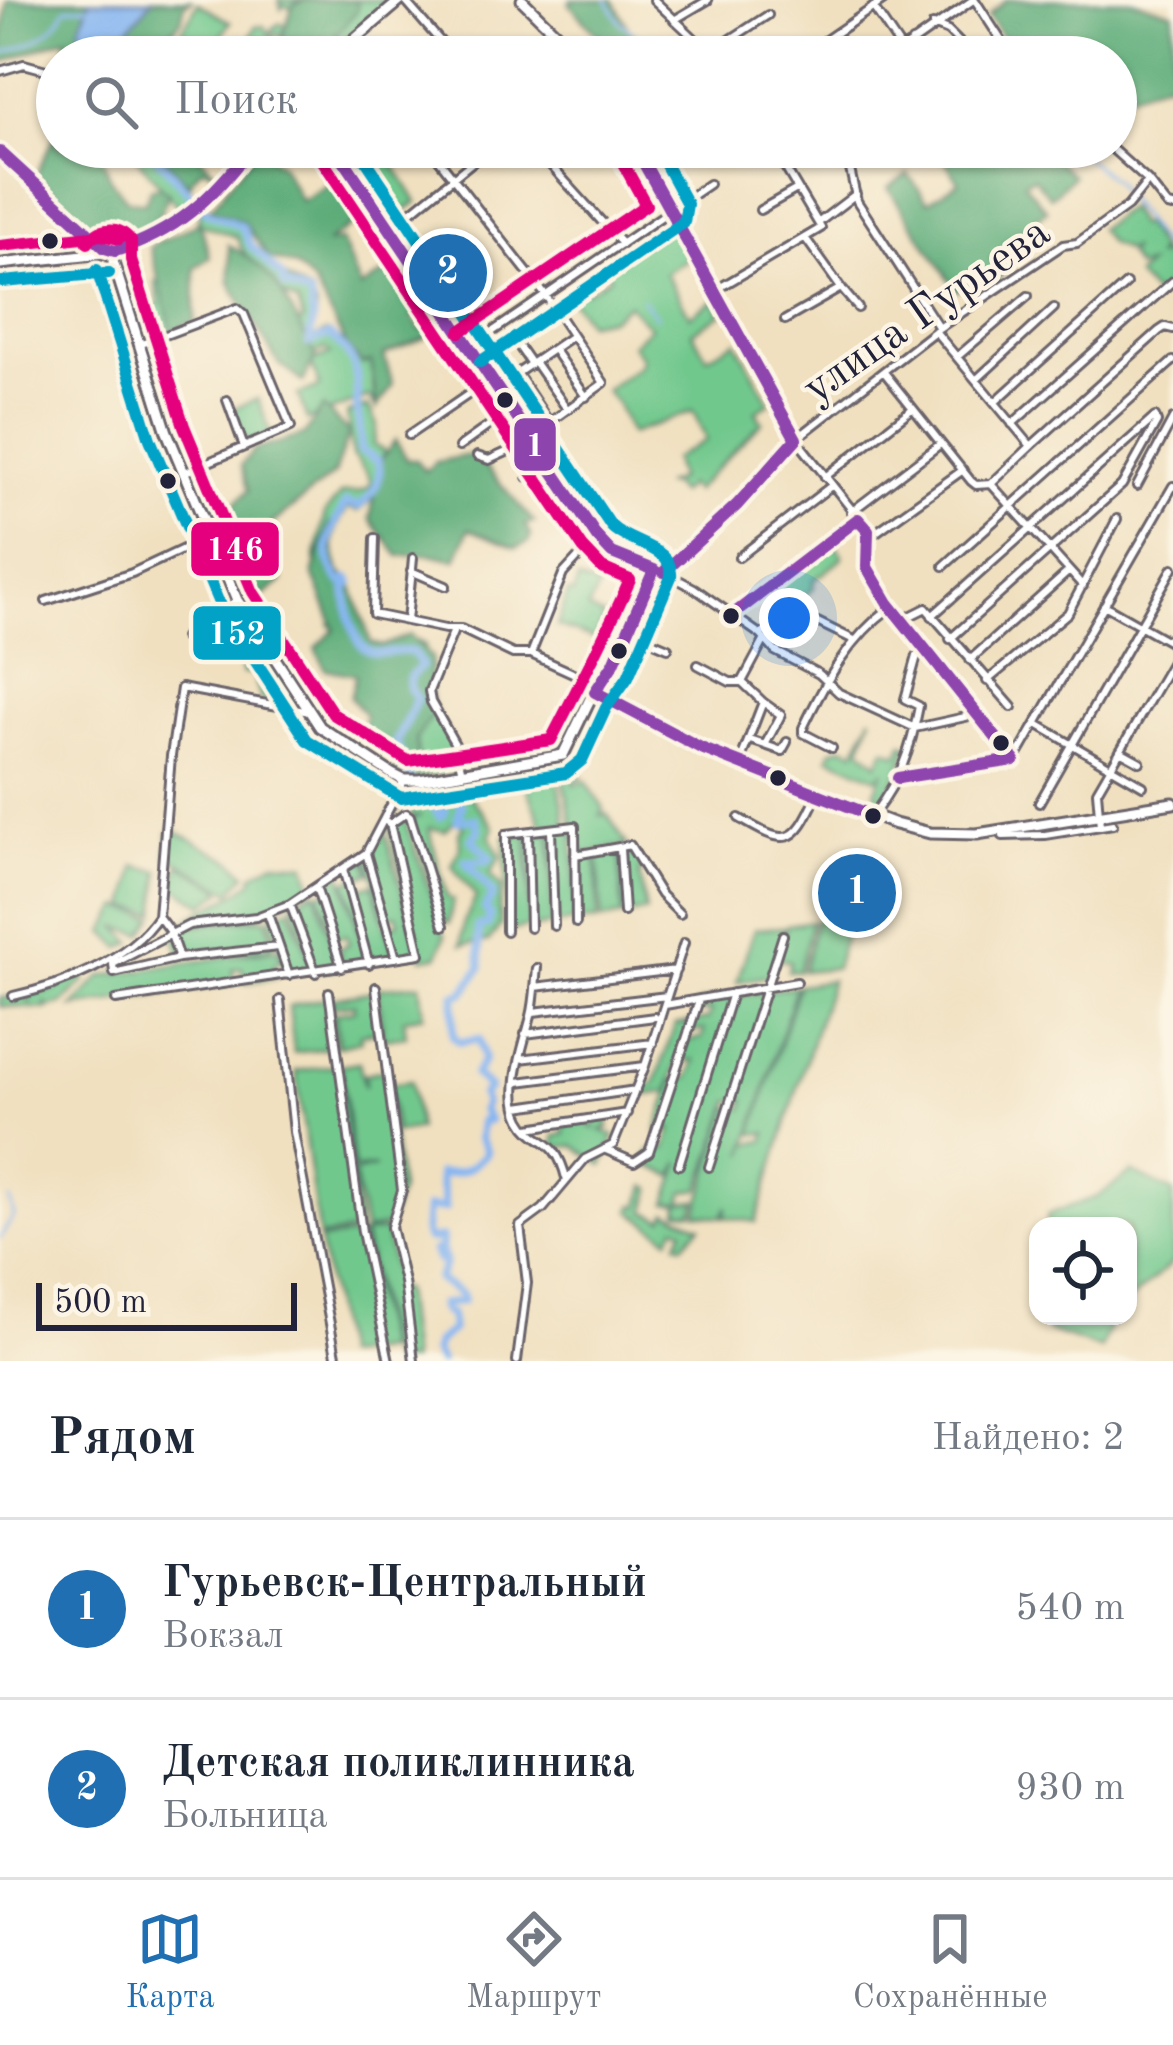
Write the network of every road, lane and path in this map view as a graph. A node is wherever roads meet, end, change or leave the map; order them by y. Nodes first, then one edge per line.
1 (522, 0) edge
2 (654, 0) edge
3 (708, 0) edge
4 (884, 0) edge
5 (974, 0) edge
6 (407, 3) edge
7 (873, 7) junction
8 (768, 15) dead end
9 (674, 20) junction
10 (933, 25) junction
11 (362, 36) edge
12 (368, 36) edge
13 (436, 36) edge
14 (559, 36) edge
15 (690, 36) edge
16 (738, 36) edge
17 (831, 36) edge
18 (889, 36) edge
19 (919, 36) edge
20 (953, 36) edge
21 (998, 36) edge
22 (36, 67) edge
23 (0, 70) edge
24 (0, 152) edge
25 (233, 168) edge
26 (445, 168) edge
27 (465, 168) edge
28 (553, 168) edge
29 (646, 168) edge
30 (785, 168) edge
31 (850, 168) edge
32 (1133, 168) edge
33 (453, 178) junction
34 (1148, 181) junction
35 (709, 184) dead end
36 (797, 189) junction
37 (856, 194) junction
38 (1173, 207) edge
39 (760, 210) dead end
40 (670, 211) junction
41 (818, 223) junction
42 (390, 229) dead end
43 (806, 239) junction
44 (622, 244) junction
45 (107, 253) junction
46 (451, 256) dead end
47 (0, 264) edge
48 (423, 278) dead end
49 (1173, 281) edge
50 (1126, 284) dead end
51 (841, 288) junction
52 (714, 291) junction
53 (546, 296) junction
54 (1028, 296) dead end
55 (858, 308) dead end
56 (1054, 308) dead end
57 (785, 320) dead end
58 (937, 329) junction
59 (1173, 329) edge
60 (572, 336) junction
61 (513, 338) dead end
62 (139, 345) junction
63 (470, 347) dead end
64 (553, 349) junction
65 (957, 357) junction
66 (1173, 361) edge
67 (532, 363) junction
68 (884, 372) junction
69 (517, 374) junction
70 (976, 380) junction
71 (586, 397) junction
72 (227, 400) dead end
73 (995, 402) junction
74 (913, 408) junction
75 (512, 409) dead end
76 (566, 410) junction
77 (1173, 419) edge
78 (549, 422) junction
79 (1012, 424) junction
80 (409, 434) dead end
81 (796, 439) junction
82 (940, 444) junction
83 (1031, 446) junction
84 (459, 447) dead end
85 (245, 448) junction
86 (477, 456) dead end
87 (549, 464) dead end
88 (963, 470) junction
89 (183, 473) junction
90 (528, 477) dead end
91 (825, 477) junction
92 (991, 484) junction
93 (831, 486) junction
94 (1137, 486) dead end
95 (1173, 486) edge
96 (1009, 506) junction
97 (851, 512) junction
98 (858, 519) junction
99 (1117, 519) dead end
100 (1029, 529) junction
101 (868, 533) junction
102 (211, 536) junction
103 (597, 537) dead end
104 (375, 538) dead end
105 (1048, 550) junction
106 (739, 557) dead end
107 (413, 559) dead end
108 (944, 566) dead end
109 (1173, 568) edge
110 (412, 571) junction
111 (653, 571) junction
112 (1068, 572) junction
113 (446, 586) dead end
114 (1083, 586) junction
115 (237, 600) junction
116 (46, 601) dead end
117 (1104, 605) junction
118 (891, 607) junction
119 (730, 616) junction
120 (932, 616) junction
121 (407, 621) junction
122 (900, 622) junction
123 (1140, 626) junction
124 (458, 629) junction
125 (628, 631) junction
126 (184, 637) dead end
127 (762, 638) junction
128 (950, 638) junction
129 (854, 640) junction
130 (1173, 644) edge
131 (668, 648) dead end
132 (924, 651) junction
133 (531, 654) junction
134 (970, 660) junction
135 (1173, 660) edge
136 (698, 665) dead end
137 (826, 680) junction
138 (987, 681) junction
139 (742, 682) junction
140 (597, 688) junction
141 (763, 702) junction
142 (1012, 707) dead end
143 (310, 712) junction
144 (979, 714) junction
145 (1036, 724) junction
146 (915, 728) junction
147 (749, 740) junction
148 (787, 742) dead end
149 (765, 745) junction
150 (1072, 745) junction
151 (832, 748) dead end
152 (1120, 752) junction
153 (1014, 760) junction
154 (1140, 761) dead end
155 (739, 764) junction
156 (1111, 767) junction
157 (462, 773) junction
158 (898, 778) junction
159 (404, 780) junction
160 (1143, 786) dead end
161 (817, 795) junction
162 (1039, 803) dead end
163 (1173, 803) edge
164 (873, 816) junction
165 (739, 818) dead end
166 (1099, 820) junction
167 (387, 822) junction
168 (1113, 824) dead end
169 (551, 829) junction
170 (528, 832) junction
171 (1003, 836) dead end
172 (620, 849) junction
173 (366, 853) junction
174 (575, 855) junction
175 (343, 869) junction
176 (316, 886) junction
177 (290, 904) junction
178 (624, 912) dead end
179 (268, 914) junction
180 (680, 914) dead end
181 (158, 916) junction
182 (576, 923) dead end
183 (444, 926) dead end
184 (554, 926) dead end
185 (530, 928) dead end
186 (506, 931) dead end
187 (170, 932) junction
188 (783, 935) dead end
189 (684, 943) dead end
190 (278, 947) junction
191 (179, 958) junction
192 (396, 958) junction
193 (368, 964) junction
194 (342, 968) junction
195 (537, 968) dead end
196 (676, 970) junction
197 (316, 973) junction
198 (290, 975) junction
199 (797, 982) dead end
200 (376, 987) dead end
201 (535, 987) junction
202 (766, 987) junction
203 (329, 992) dead end
204 (732, 993) junction
205 (13, 996) dead end
206 (116, 1000) dead end
207 (280, 1000) dead end
208 (666, 1000) junction
209 (699, 1000) junction
210 (532, 1012) junction
211 (655, 1017) dead end
212 (525, 1034) junction
213 (653, 1043) junction
214 (518, 1060) junction
215 (645, 1066) junction
216 (518, 1082) junction
217 (636, 1090) junction
218 (518, 1107) junction
219 (626, 1113) junction
220 (529, 1128) junction
221 (606, 1150) junction
222 (679, 1165) dead end
223 (709, 1167) dead end
224 (566, 1178) junction
225 (337, 1361) edge
226 (389, 1361) edge
227 (414, 1361) edge
228 (517, 1361) edge

1 - 14 main road
2 - 9 street
3 - 9 street
4 - 7 street
5 - 10 street
5 - 21 street
6 - 11 main road
6 - 12 main road
6 - 13 street
7 - 17 street
7 - 18 street
8 - 16 street
9 - 15 street
10 - 19 street
10 - 20 street
22 - 23 street
24 - 45 main road
25 - 45 main road
26 - 33 street
27 - 33 street
28 - 44 street
29 - 40 main road
30 - 36 street
31 - 37 street
32 - 34 street
33 - 42 street
33 - 53 street
34 - 38 street
34 - 58 street, улица Гурьева
35 - 40 street
36 - 39 street
36 - 41 street
37 - 41 street
37 - 58 street
40 - 44 street
40 - 52 main road
41 - 43 street
43 - 51 street
43 - 52 street
44 - 53 street
45 - 47 main road
45 - 62 main road
46 - 48 street
49 - 79 street
50 - 73 street
51 - 55 street
51 - 57 street
52 - 81 main road
53 - 60 street
53 - 63 street
54 - 65 street
56 - 70 street
58 - 65 street
58 - 68 street, улица Гурьева
59 - 83 street
60 - 64 street
60 - 71 street
61 - 67 street
62 - 85 street
62 - 89 main road
64 - 67 street
64 - 71 street
65 - 70 street
66 - 96 street
67 - 69 street
67 - 76 street
68 - 74 street
68 - 81 street, улица Гурьева
69 - 78 street
69 - 80 street
70 - 73 street
71 - 76 street
72 - 85 street
73 - 79 street
74 - 82 street
74 - 91 street
75 - 84 street
76 - 78 street
77 - 94 street
78 - 86 street
79 - 83 street
81 - 91 street
81 - 111 main road, улица Гурьева
82 - 88 street
82 - 97 street
83 - 92 street
85 - 89 street
87 - 90 street
88 - 92 street
88 - 101 street
89 - 102 main road
91 - 93 street
92 - 96 street
93 - 97 street
93 - 106 street
95 - 117 street
96 - 100 street
96 - 108 street
97 - 98 street
98 - 101 street
98 - 119 street
99 - 114 street
100 - 105 street
100 - 105 street
100 - 120 street
101 - 118 street
102 - 115 main road
102 - 116 street
103 - 133 street
104 - 121 street
105 - 112 street
105 - 128 street
107 - 110 street
109 - 123 street
110 - 113 street
110 - 121 street
111 - 119 street
111 - 125 main road
112 - 114 street
112 - 134 street
114 - 138 street
115 - 126 street
115 - 143 main road
117 - 123 street
117 - 145 street
118 - 122 street
118 - 129 street
119 - 127 street
120 - 122 street
120 - 128 street
121 - 124 street
122 - 132 street
123 - 130 street
123 - 150 street
124 - 133 street
124 - 157 street
125 - 131 street
125 - 140 main road
127 - 129 street
127 - 137 street
127 - 139 street
128 - 134 street
129 - 137 street
132 - 144 street
132 - 146 street
133 - 140 street
134 - 138 street
135 - 152 street
136 - 139 street
137 - 146 street
137 - 151 street
138 - 142 street
139 - 141 street
140 - 155 main road
140 - 157 main road
141 - 147 street
141 - 149 street
143 - 159 main road
143 - 181 street
144 - 146 street
144 - 153 street
145 - 150 street
145 - 153 street
146 - 158 street
147 - 149 street
147 - 155 street
148 - 149 street
150 - 156 street
150 - 162 street
152 - 154 street
152 - 156 street
153 - 158 street
155 - 161 main road
156 - 160 street
156 - 166 street
157 - 159 main road
158 - 164 street
159 - 167 street
161 - 164 main road
161 - 165 street
163 - 166 main road
164 - 166 main road
166 - 168 street
166 - 171 street
167 - 173 street
167 - 183 street
167 - 192 street
169 - 170 street
169 - 174 street
169 - 184 street
170 - 185 street
170 - 186 street
172 - 174 street
172 - 178 street
172 - 180 street
173 - 175 street
173 - 192 street
174 - 182 street
175 - 176 street
175 - 193 street
176 - 177 street
176 - 194 street
177 - 179 street
177 - 197 street
179 - 187 street
179 - 190 street
181 - 187 street
181 - 205 street
187 - 191 street
187 - 191 street
188 - 202 street
189 - 196 street
190 - 191 street
190 - 198 street
192 - 193 street
193 - 194 street
194 - 197 street
195 - 201 street
196 - 201 street
196 - 208 street
197 - 198 street
198 - 206 street
199 - 202 street
200 - 227 street
201 - 210 street
202 - 204 street
202 - 223 street
203 - 226 street
204 - 209 street
204 - 222 street
207 - 225 street
208 - 209 street
208 - 210 street
208 - 213 street
209 - 221 street
210 - 212 street
211 - 212 street
212 - 214 street
213 - 214 street
213 - 215 street
214 - 216 street
215 - 216 street
215 - 217 street
216 - 218 street
217 - 218 street
217 - 219 street
218 - 220 street
219 - 220 street
219 - 221 street
220 - 224 street
221 - 224 street
224 - 228 street

